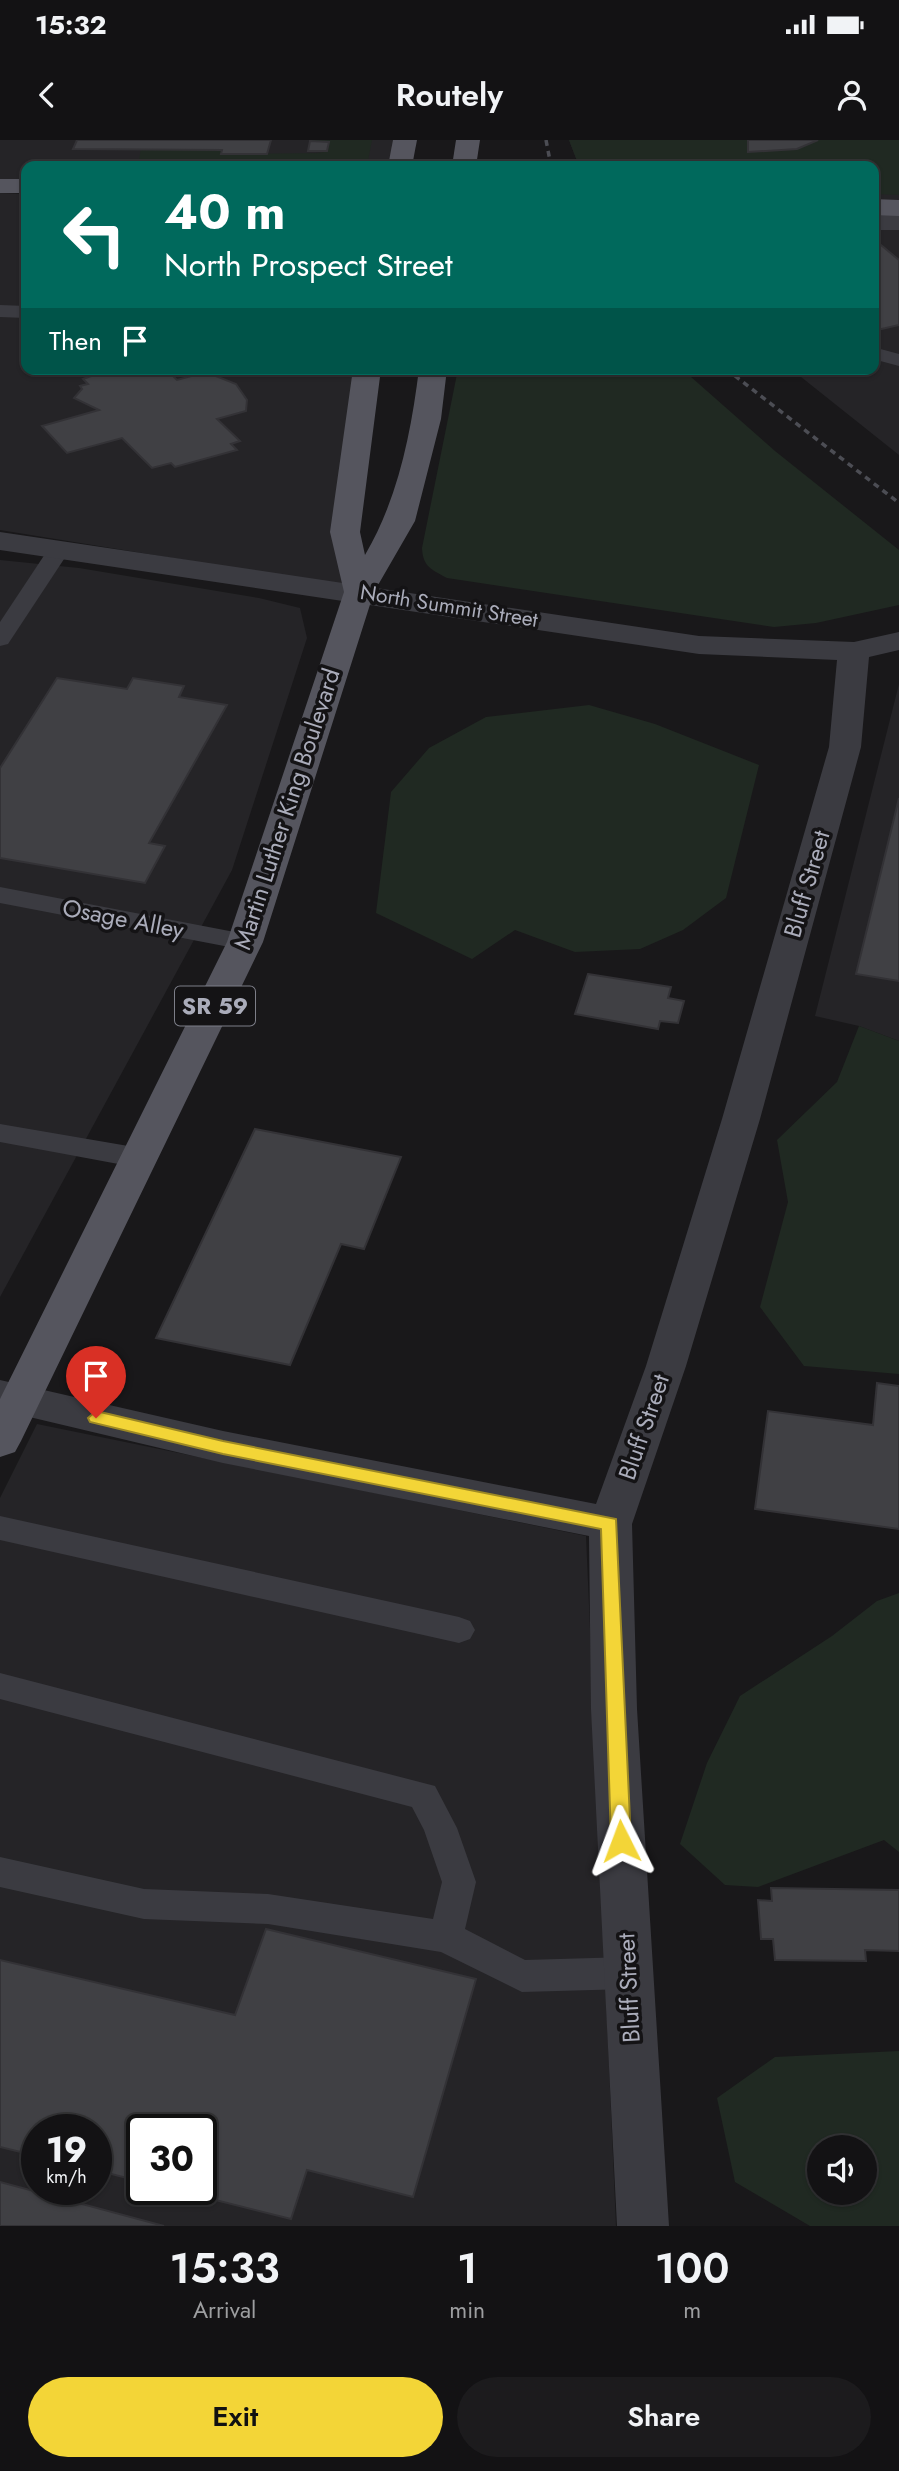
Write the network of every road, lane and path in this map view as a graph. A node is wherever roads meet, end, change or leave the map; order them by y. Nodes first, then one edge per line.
1 (405, 140) edge
2 (468, 140) edge
3 (401, 161) edge
4 (465, 161) edge
5 (0, 186) edge
6 (21, 186) edge
7 (879, 207) edge
8 (899, 208) edge
9 (879, 222) edge
10 (899, 222) edge
11 (0, 311) edge
12 (21, 312) edge
13 (879, 355) edge
14 (899, 360) edge
15 (366, 375) edge
16 (432, 375) edge
17 (0, 541) edge
18 (59, 550) junction
19 (359, 592) junction
20 (0, 639) edge
21 (899, 641) edge
22 (854, 651) junction
23 (0, 895) edge
24 (245, 942) junction
25 (0, 1132) edge
26 (140, 1158) junction
27 (11, 1397) edge
28 (0, 1441) edge
29 (610, 1524) junction
30 (0, 1528) edge
31 (459, 1630) dead end
32 (0, 1686) edge
33 (0, 1872) edge
34 (446, 1937) junction
35 (628, 1973) junction
36 (642, 2226) edge

1 - 3 main road
2 - 4 main road
5 - 6 main road
7 - 8 main road
9 - 10 street
11 - 12 lane
13 - 14 lane
15 - 19 main road
16 - 19 main road, Martin Luther King Boulevard / SR 59
17 - 18 street, North Summit Street
18 - 19 street, North Summit Street
18 - 20 lane
19 - 22 street, North Summit Street
19 - 24 main road, Martin Luther King Boulevard / SR 59
21 - 22 street, North Summit Street
22 - 29 street, Bluff Street
23 - 24 lane, Osage Alley
24 - 26 main road, Martin Luther King Boulevard / SR 59
25 - 26 lane
26 - 27 main road, Martin Luther King Boulevard / SR 59
27 - 28 main road, SR 59
27 - 29 street
29 - 35 street, Bluff Street
30 - 31 lane
32 - 34 lane
33 - 34 lane
34 - 35 lane
35 - 36 street, Bluff Street

